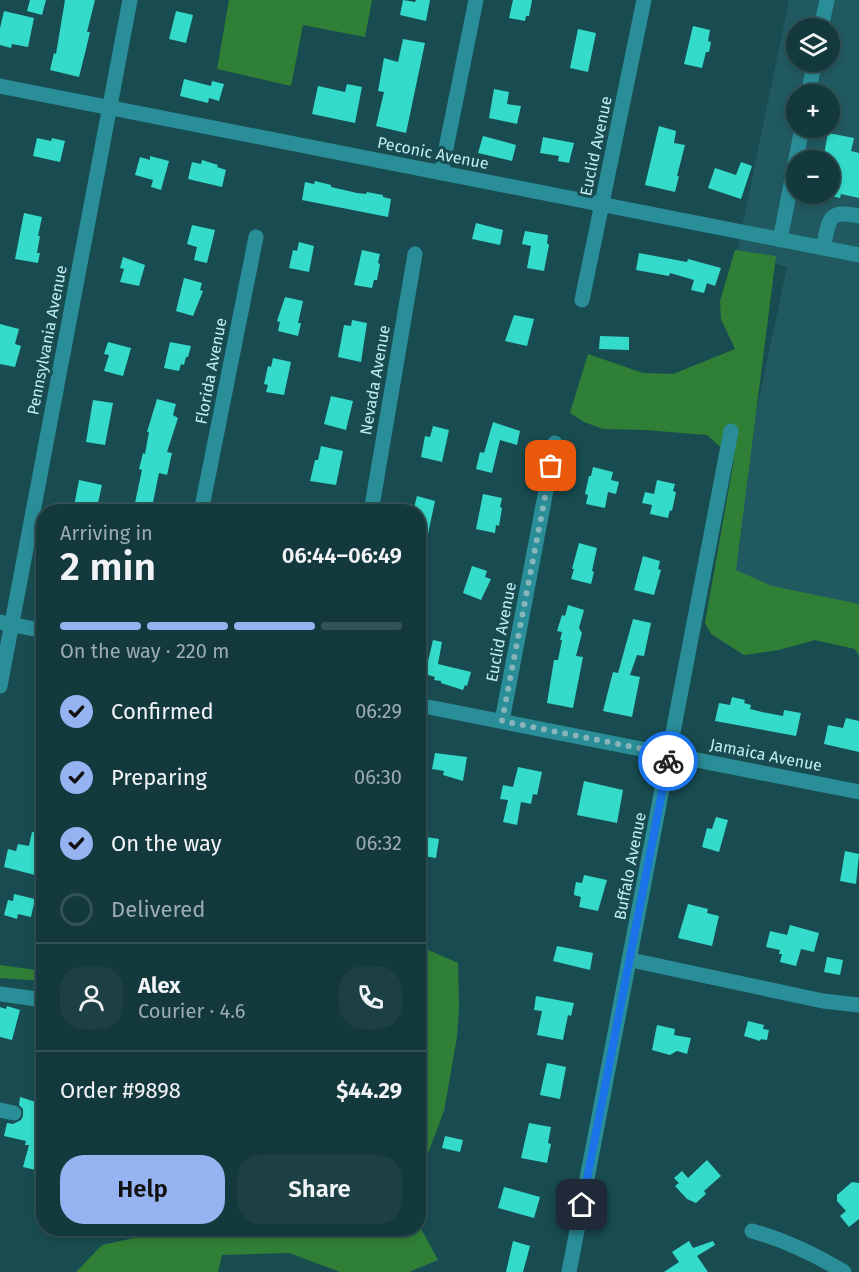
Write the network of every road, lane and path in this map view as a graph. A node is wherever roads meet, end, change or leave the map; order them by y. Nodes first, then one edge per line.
1 (130, 0) edge
2 (476, 0) edge
3 (644, 0) edge
4 (827, 0) edge
5 (823, 18) edge
6 (0, 87) edge
7 (109, 108) junction
8 (800, 138) edge
9 (441, 173) junction
10 (602, 205) junction
11 (859, 216) edge
12 (256, 237) dead end
13 (780, 240) junction
14 (823, 248) junction
15 (415, 254) dead end
16 (859, 255) edge
17 (582, 300) dead end
18 (731, 431) dead end
19 (555, 443) dead end
20 (203, 504) edge
21 (372, 504) edge
22 (6, 623) edge
23 (36, 629) edge
24 (0, 686) edge
25 (426, 707) edge
26 (502, 721) junction
27 (669, 754) junction
28 (859, 792) edge
29 (630, 960) junction
30 (0, 994) edge
31 (36, 999) edge
32 (859, 1005) edge
33 (752, 1231) dead end
34 (569, 1272) edge
35 (844, 1272) edge

1 - 7 street, Pennsylvania Avenue
2 - 9 street
3 - 10 street, Euclid Avenue
4 - 5 street
6 - 7 street, Peconic Avenue
7 - 9 street, Peconic Avenue
7 - 22 street, Pennsylvania Avenue
8 - 13 street
9 - 10 street, Peconic Avenue
10 - 13 street, Peconic Avenue
10 - 17 street, Euclid Avenue
11 - 14 street
12 - 20 street, Florida Avenue
13 - 14 street, Peconic Avenue
14 - 16 street, Peconic Avenue
15 - 21 street, Nevada Avenue
18 - 27 street, Buffalo Avenue
19 - 26 street, Euclid Avenue
22 - 23 street
22 - 24 street, Pennsylvania Avenue
25 - 26 street, Jamaica Avenue
26 - 27 street, Jamaica Avenue
27 - 28 street, Jamaica Avenue
27 - 29 street, Buffalo Avenue
29 - 32 street
29 - 34 street, Buffalo Avenue
30 - 31 street
33 - 35 street

